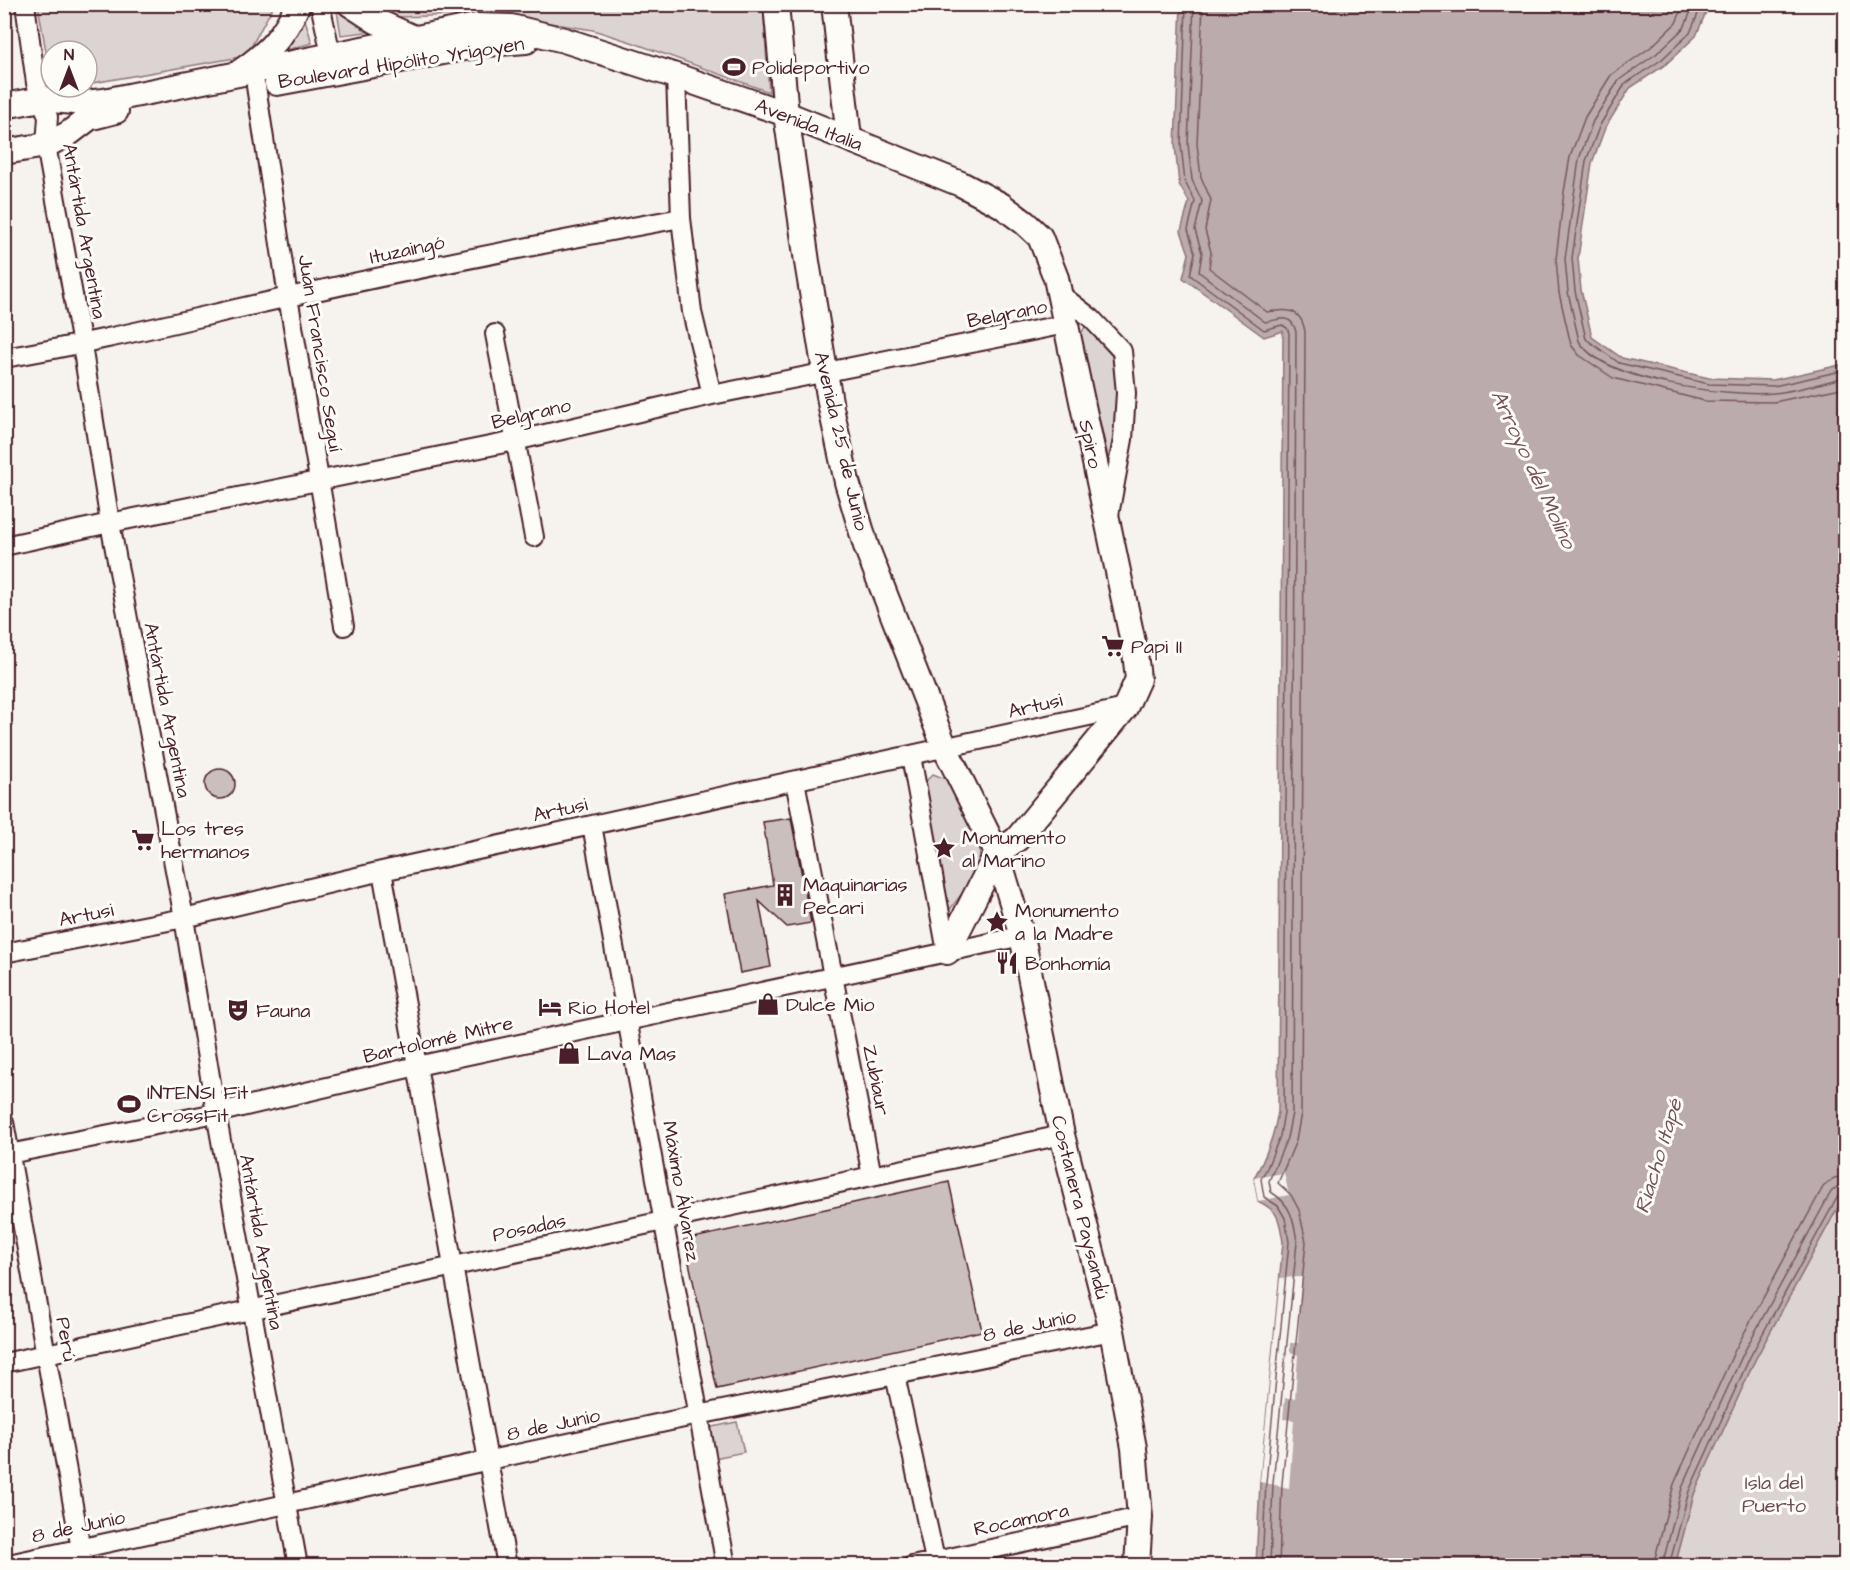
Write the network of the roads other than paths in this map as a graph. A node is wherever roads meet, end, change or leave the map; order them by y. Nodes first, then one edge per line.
1 (24, 4) edge
2 (298, 4) edge
3 (320, 4) edge
4 (351, 4) edge
5 (776, 4) edge
6 (834, 4) edge
7 (414, 38) junction
8 (564, 40) junction
9 (333, 64) junction
10 (676, 76) junction
11 (246, 80) junction
12 (39, 91) edge
13 (42, 99) junction
14 (4, 106) edge
15 (786, 114) junction
16 (849, 138) junction
17 (46, 145) junction
18 (4, 152) edge
19 (681, 218) junction
20 (1040, 237) joint
21 (1060, 294) junction
22 (288, 297) junction
23 (1066, 324) junction
24 (495, 334) dead end
25 (82, 345) junction
26 (4, 358) edge
27 (825, 373) junction
28 (712, 395) junction
29 (515, 441) junction
30 (318, 480) junction
31 (110, 523) junction
32 (1108, 523) junction
33 (534, 537) dead end
34 (4, 546) edge
35 (345, 626) dead end
36 (1125, 708) junction
37 (945, 748) junction
38 (911, 756) junction
39 (795, 781) junction
40 (592, 825) junction
41 (997, 853) junction
42 (382, 871) junction
43 (184, 918) junction
44 (1022, 936) junction
45 (947, 952) junction
46 (4, 953) edge
47 (833, 976) junction
48 (627, 1020) junction
49 (417, 1066) junction
50 (216, 1113) junction
51 (4, 1122) edge
52 (1062, 1135) junction
53 (7, 1155) edge
54 (872, 1176) junction
55 (664, 1221) junction
56 (454, 1266) junction
57 (252, 1310) junction
58 (1112, 1331) junction
59 (47, 1354) junction
60 (4, 1363) edge
61 (895, 1375) junction
62 (698, 1415) junction
63 (488, 1461) junction
64 (287, 1504) junction
65 (1140, 1517) junction
66 (83, 1557) edge
67 (935, 1560) junction
68 (4, 1565) edge
69 (298, 1566) edge
70 (507, 1566) edge
71 (726, 1566) edge
72 (912, 1566) edge
73 (1137, 1566) edge

1 - 12 street, Antártida Argentina
2 - 11 main road
3 - 9 street
4 - 7 main road
5 - 15 main road, Avenida 25 de Junio
6 - 16 main road
7 - 8 main road, Boulevard Hipólito Yrigoyen
7 - 9 main road, Boulevard Hipólito Yrigoyen
8 - 9 main road, Boulevard Hipólito Yrigoyen
8 - 10 main road, Avenida Italia
9 - 11 main road, Boulevard Hipólito Yrigoyen
10 - 15 main road, Avenida Italia
10 - 19 street
11 - 13 main road, Boulevard Hipólito Yrigoyen
11 - 17 main road, Boulevard Hipólito Yrigoyen
11 - 22 street, Juan Francisco Seguí
13 - 14 main road, Boulevard Hipólito Yrigoyen
13 - 17 street, Antártida Argentina
15 - 16 main road, Avenida Italia
15 - 27 main road, Avenida 25 de Junio
16 - 20 main road, Avenida Italia
17 - 18 main road, Boulevard Hipólito Yrigoyen
17 - 25 street, Antártida Argentina
19 - 22 street, Ituzaingó
19 - 28 street
20 - 21 main road, Spiro
21 - 23 main road, Spiro
21 - 32 street
22 - 25 street, Ituzaingó
22 - 30 street, Juan Francisco Seguí
23 - 27 street, Belgrano
23 - 32 main road, Spiro
24 - 29 street
25 - 26 street, Ituzaingó
25 - 31 street, Antártida Argentina
27 - 28 street, Belgrano
27 - 37 main road, Avenida 25 de Junio
28 - 29 street, Belgrano
29 - 30 street, Belgrano
29 - 33 street
30 - 31 street, Belgrano
30 - 35 street, Juan Francisco Seguí
31 - 34 street, Belgrano
31 - 43 street, Antártida Argentina
32 - 36 main road, Spiro
36 - 37 street, Artusi
36 - 41 main road
37 - 38 street, Artusi
37 - 41 main road, Avenida 25 de Junio
38 - 39 street, Artusi
38 - 45 street
39 - 40 street, Artusi
39 - 47 street, Zubiaur
40 - 42 street, Artusi
40 - 48 street, Máximo Álvarez
41 - 44 main road, Costanera Paysandú
41 - 45 main road
42 - 43 street, Artusi
42 - 49 street
43 - 46 street, Artusi
43 - 50 street, Antártida Argentina
44 - 45 street, Bartolomé Mitre
44 - 52 main road, Costanera Paysandú
45 - 47 street, Bartolomé Mitre
47 - 48 street, Bartolomé Mitre
47 - 54 street, Zubiaur
48 - 49 street, Bartolomé Mitre
48 - 55 street, Máximo Álvarez
49 - 50 street, Bartolomé Mitre
49 - 56 street
50 - 53 street, Bartolomé Mitre
50 - 57 street, Antártida Argentina
51 - 53 street, Perú
52 - 54 street, Posadas
52 - 58 main road, Costanera Paysandú
53 - 59 street, Perú
54 - 55 street, Posadas
55 - 56 street, Posadas
55 - 62 street, Máximo Álvarez
56 - 57 street, Posadas
56 - 63 street
57 - 59 street, Posadas
57 - 64 street, Antártida Argentina
58 - 61 street, 8 de Junio
58 - 65 main road, Costanera Paysandú
59 - 60 street, Posadas
59 - 66 street, Perú
61 - 62 street, 8 de Junio
61 - 67 street
62 - 63 street, 8 de Junio
62 - 71 street, Máximo Álvarez
63 - 64 street, 8 de Junio
63 - 70 street
64 - 66 street, 8 de Junio
64 - 69 street, Antártida Argentina
65 - 67 street, Rocamora
65 - 73 main road, Costanera Paysandú
66 - 68 street, 8 de Junio
67 - 72 street, Rocamora

